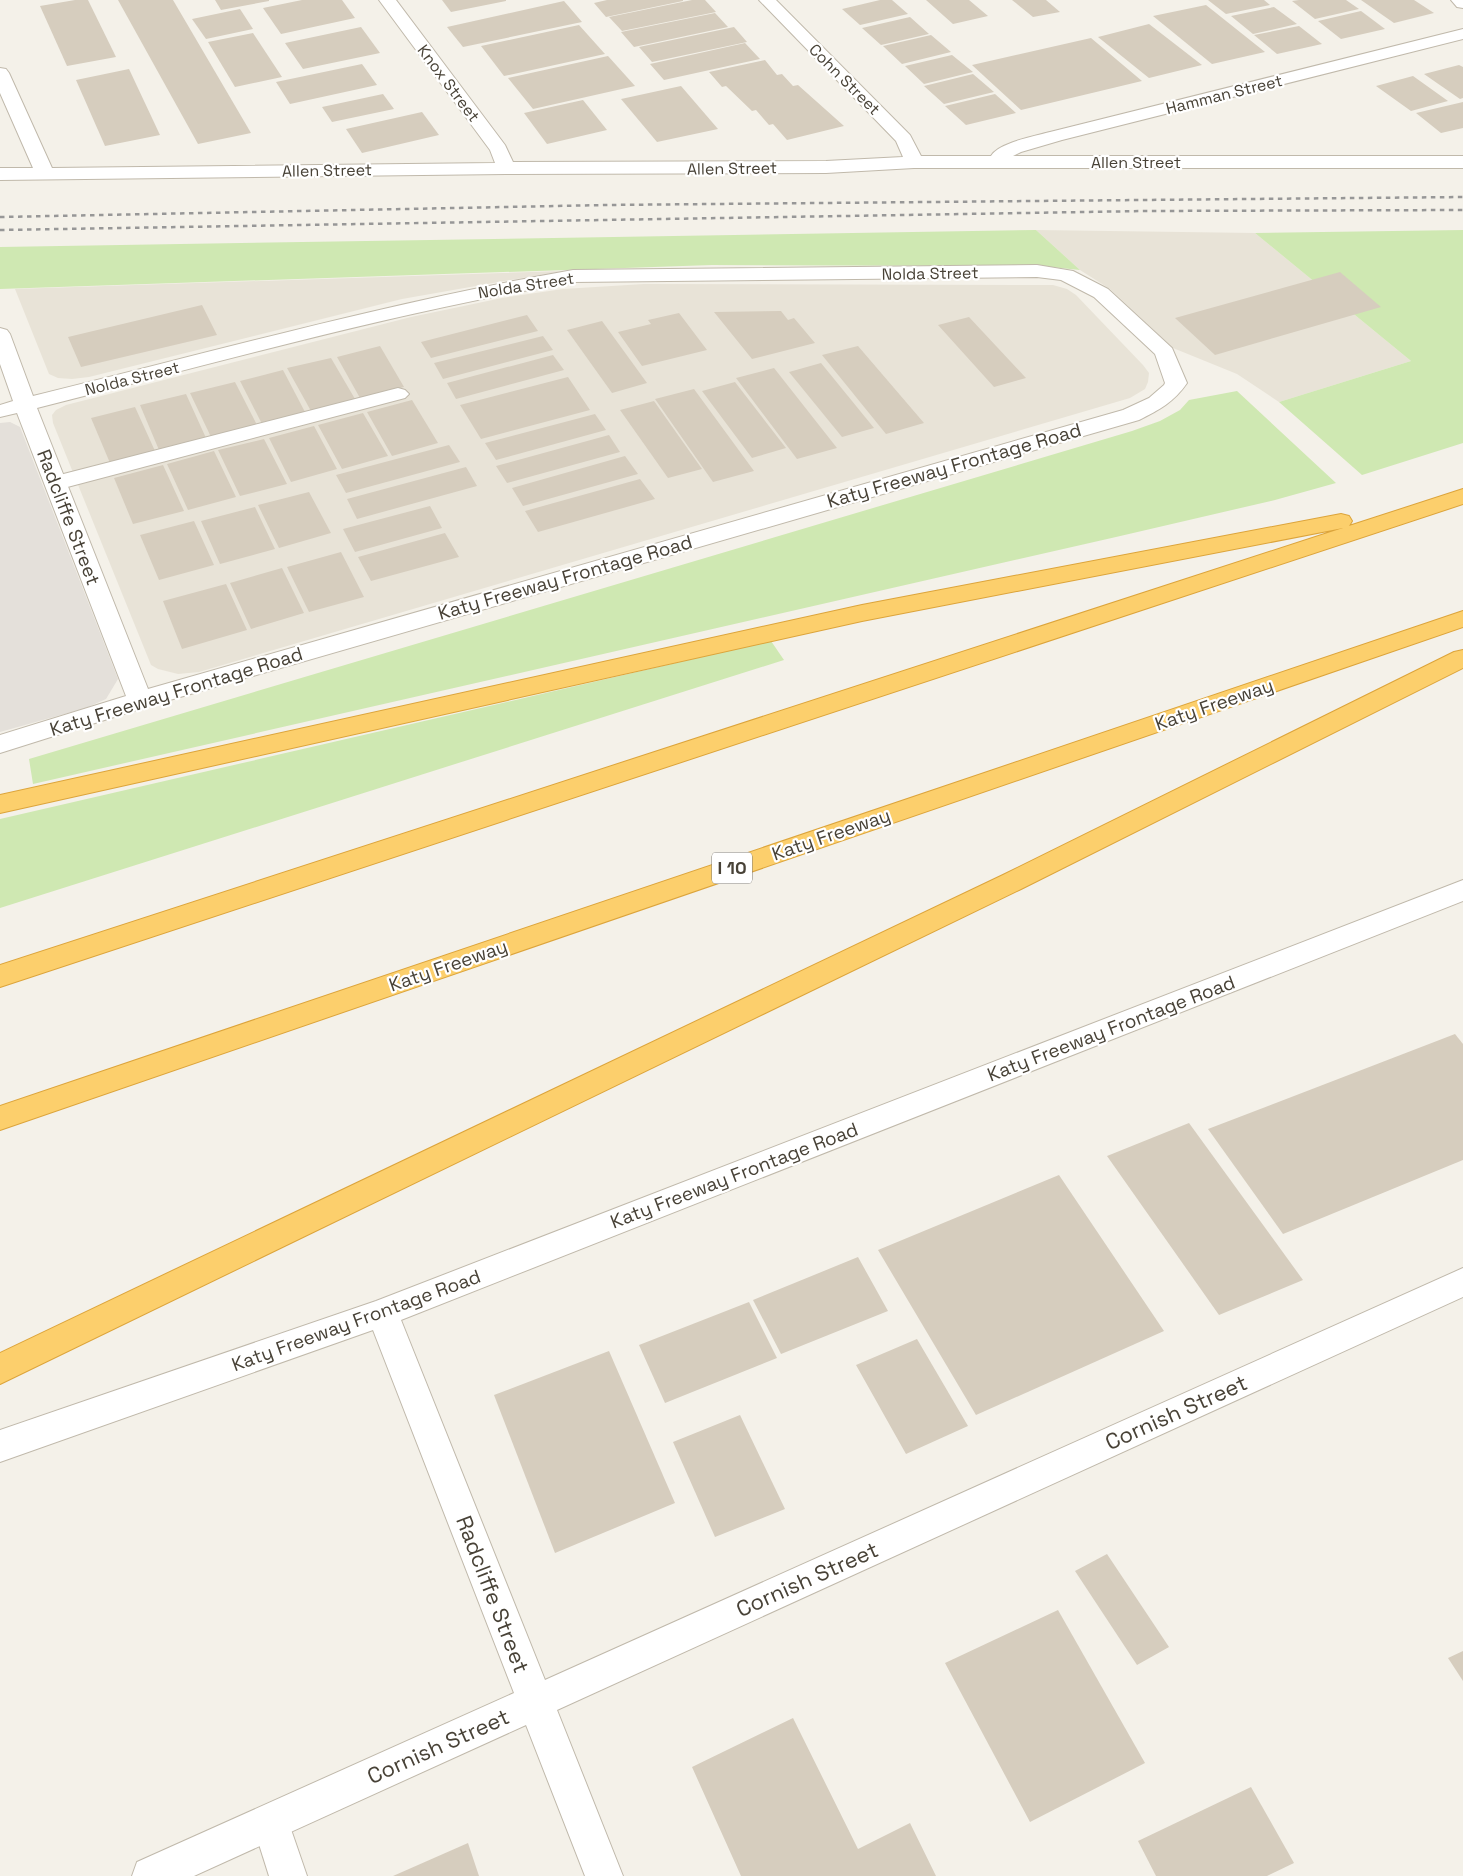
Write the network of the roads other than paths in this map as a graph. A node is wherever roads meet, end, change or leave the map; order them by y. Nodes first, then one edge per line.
1 (387, 0) edge
2 (769, 0) edge
3 (1459, 0) edge
4 (1463, 3) edge
5 (1463, 34) edge
6 (0, 73) edge
7 (914, 162) junction
8 (987, 162) junction
9 (1463, 162) edge
10 (506, 168) junction
11 (45, 173) junction
12 (0, 174) edge
13 (0, 334) edge
14 (398, 394) dead end
15 (25, 405) junction
16 (0, 411) edge
17 (1131, 415) joint
18 (56, 484) junction
19 (1457, 498) edge
20 (1463, 619) edge
21 (1463, 658) edge
22 (140, 700) junction
23 (0, 744) edge
24 (0, 804) edge
25 (1463, 890) edge
26 (0, 976) edge
27 (0, 1118) edge
28 (1463, 1282) edge
29 (382, 1313) junction
30 (0, 1369) edge
31 (0, 1446) edge
32 (535, 1702) junction
33 (271, 1822) junction
34 (151, 1876) edge
35 (288, 1876) edge
36 (604, 1876) edge

1 - 10 street, Knox Street
2 - 7 street, Cohn Street
3 - 4 street
5 - 8 street, Hamman Street
6 - 11 street
7 - 8 street, Allen Street
7 - 10 street, Allen Street
8 - 9 street, Allen Street
10 - 11 street, Allen Street
11 - 12 street, Allen Street
13 - 15 street, Radcliffe Street
14 - 18 street
15 - 16 street, Nolda Street
15 - 17 street, Nolda Street
15 - 18 street, Radcliffe Street
17 - 22 street, Katy Freeway Frontage Road
18 - 22 street, Radcliffe Street
19 - 24 highway
19 - 26 highway
20 - 27 highway, Katy Freeway / I 10
21 - 30 highway
22 - 23 street, Katy Freeway Frontage Road
25 - 29 street, Katy Freeway Frontage Road
28 - 32 street, Cornish Street
29 - 31 street, Katy Freeway Frontage Road
29 - 32 street, Radcliffe Street
32 - 33 street, Cornish Street
32 - 36 street, Radcliffe Street
33 - 34 street, Cornish Street
33 - 35 street

